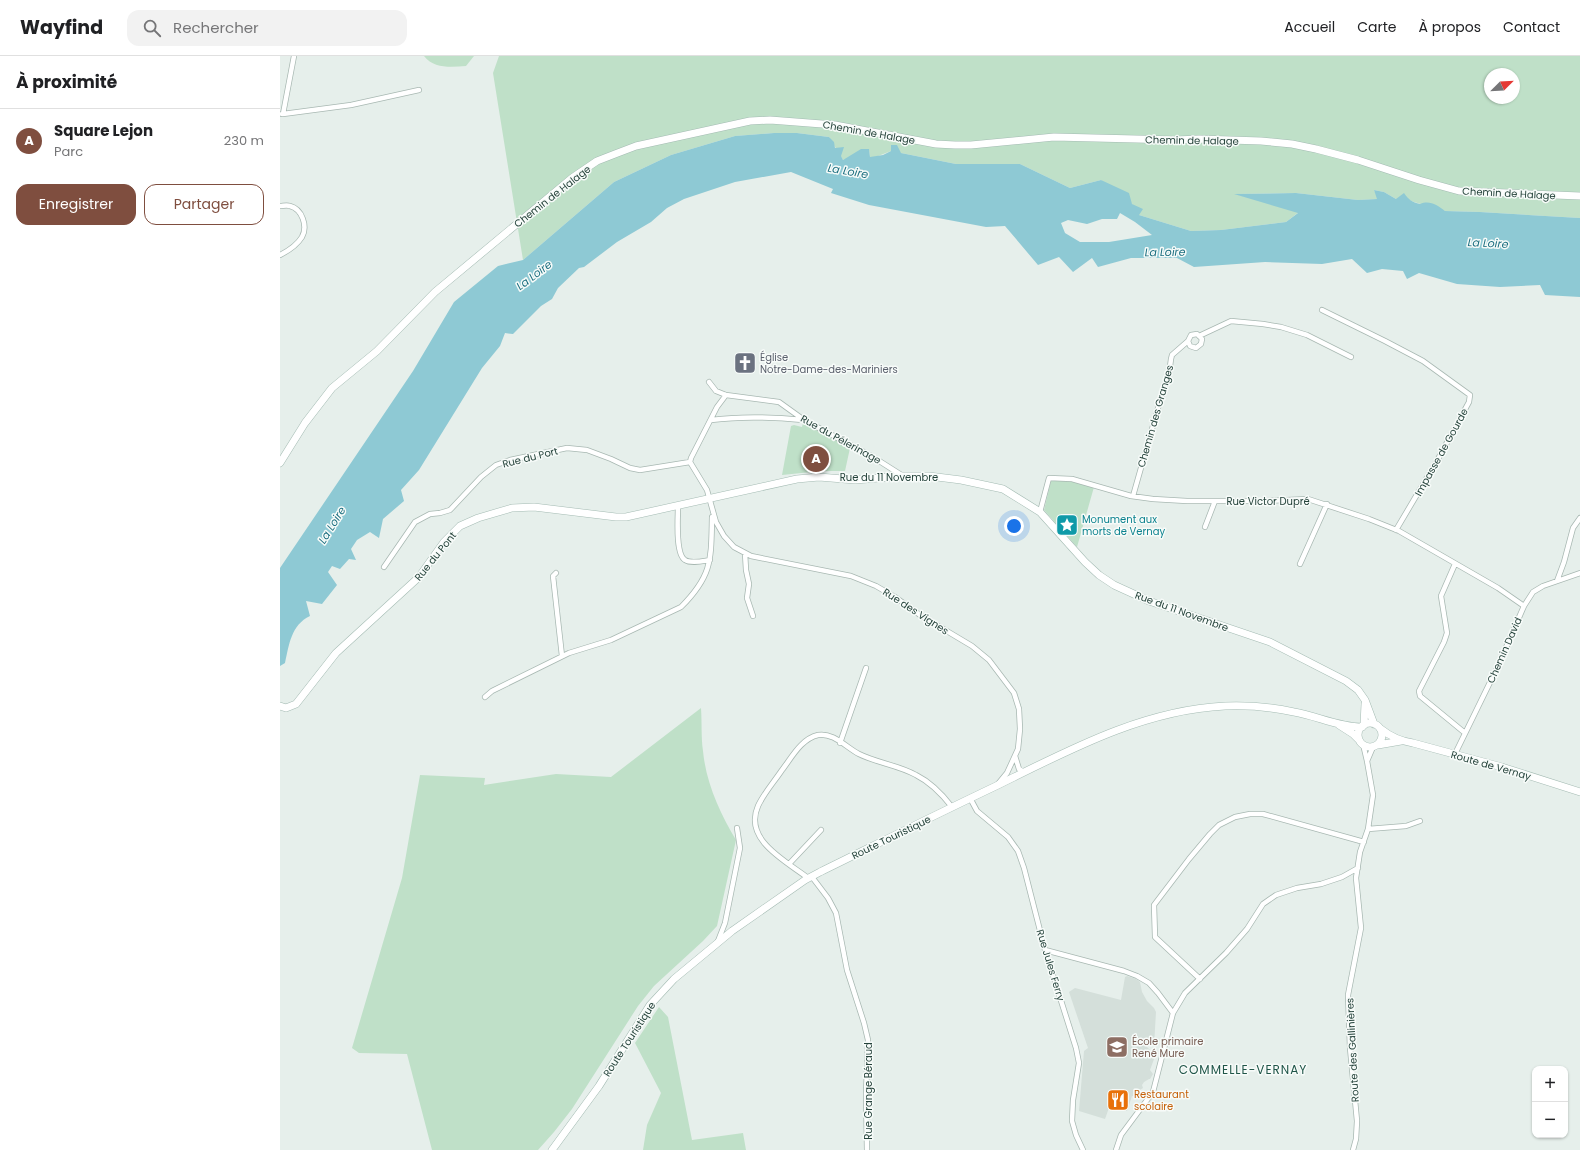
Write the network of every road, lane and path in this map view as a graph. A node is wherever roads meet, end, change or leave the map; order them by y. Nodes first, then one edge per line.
1 (294, 56) edge
2 (419, 90) dead end
3 (282, 114) edge
4 (1580, 196) edge
5 (280, 206) edge
6 (280, 255) edge
7 (1322, 310) dead end
8 (1199, 336) junction
9 (1188, 342) junction
10 (1351, 356) dead end
11 (709, 382) dead end
12 (726, 395) junction
13 (711, 420) junction
14 (804, 420) junction
15 (690, 462) junction
16 (280, 463) edge
17 (903, 476) junction
18 (1133, 496) junction
19 (709, 498) junction
20 (1215, 500) junction
21 (1327, 504) junction
22 (678, 506) junction
23 (1040, 512) junction
24 (712, 515) junction
25 (1580, 518) edge
26 (1205, 527) dead end
27 (1396, 530) junction
28 (745, 553) junction
29 (710, 560) junction
30 (1300, 564) dead end
31 (1455, 564) junction
32 (384, 567) dead end
33 (1580, 573) edge
34 (556, 574) dead end
35 (1557, 581) junction
36 (1524, 606) junction
37 (753, 616) dead end
38 (562, 656) junction
39 (866, 668) dead end
40 (485, 697) dead end
41 (1365, 700) junction
42 (280, 706) edge
43 (1334, 722) junction
44 (1374, 724) junction
45 (1363, 726) junction
46 (1381, 729) junction
47 (1465, 733) junction
48 (1401, 741) junction
49 (840, 743) junction
50 (1361, 743) junction
51 (1375, 746) junction
52 (1455, 754) junction
53 (1016, 756) junction
54 (1367, 761) junction
55 (1024, 772) junction
56 (997, 785) junction
57 (1580, 792) edge
58 (970, 798) junction
59 (952, 807) junction
60 (1420, 821) dead end
61 (737, 828) dead end
62 (1368, 829) junction
63 (821, 830) dead end
64 (1364, 842) junction
65 (789, 864) junction
66 (1358, 868) junction
67 (810, 878) junction
68 (717, 943) junction
69 (1045, 950) junction
70 (1200, 979) junction
71 (1173, 1013) junction
72 (552, 1150) edge
73 (867, 1150) edge
74 (1083, 1150) edge
75 (1116, 1150) edge
76 (1353, 1150) edge

1 - 3 street
2 - 3 street
4 - 16 street, Chemin de Halage
5 - 6 street
7 - 27 street, Impasse de Gourde
8 - 9 street
8 - 9 street
8 - 10 street
9 - 18 street, Chemin des Granges
11 - 12 street
12 - 13 street
12 - 14 street, Rue du Pélerinage
13 - 14 street
13 - 15 street
14 - 17 street, Rue du Pélerinage
15 - 19 street, Rue des Vignes
15 - 32 street, Rue du Port
17 - 19 street, Rue du 11 Novembre
17 - 23 street, Rue du 11 Novembre
18 - 20 street, Rue Victor Dupré
18 - 23 street, Rue Victor Dupré
19 - 22 street, Rue du Pont
19 - 24 street, Rue des Vignes
20 - 21 street, Rue Victor Dupré
20 - 26 street
21 - 27 street, Rue Victor Dupré
21 - 30 street
22 - 29 street
22 - 42 street, Rue du Pont
23 - 41 street, Rue du 11 Novembre
24 - 28 street, Rue des Vignes
24 - 29 street
25 - 35 street
27 - 31 street, Rue Victor Dupré
28 - 37 street
28 - 53 street, Rue des Vignes
29 - 38 street
31 - 36 street, Rue Victor Dupré
31 - 47 street
33 - 35 street, Chemin David
34 - 38 street
35 - 36 street, Chemin David
36 - 47 street, Chemin David
38 - 40 street
39 - 49 street
41 - 44 street, Rue du 11 Novembre
41 - 45 street
43 - 45 street, Route Touristique
43 - 50 street, Route Touristique
43 - 55 street, Route Touristique
44 - 45 street
44 - 46 street
45 - 50 street
46 - 48 street, Route de Vernay
46 - 51 street
47 - 52 street, Chemin David
48 - 51 street, Route de Vernay
48 - 52 street, Route de Vernay
49 - 59 street, Rue Grange Béraud
49 - 65 street, Rue Grange Béraud
50 - 51 street
50 - 54 street, Route des Gallinières
51 - 54 street
52 - 57 street, Route de Vernay
53 - 55 street
53 - 56 street, Rue des Vignes
54 - 62 street, Route des Gallinières
55 - 56 street, Route Touristique
56 - 58 street, Route Touristique
58 - 59 street, Route Touristique
58 - 69 street, Rue Jules Ferry
59 - 67 street, Route Touristique
60 - 62 street
61 - 68 street
62 - 64 street, Route des Gallinières
63 - 65 street
64 - 66 street, Route des Gallinières
64 - 70 street
65 - 67 street, Rue Grange Béraud
66 - 70 street
66 - 76 street, Route des Gallinières
67 - 68 street, Route Touristique
67 - 73 street, Rue Grange Béraud
68 - 72 street, Route Touristique
69 - 71 street
69 - 74 street, Rue Jules Ferry
70 - 71 street
71 - 75 street

